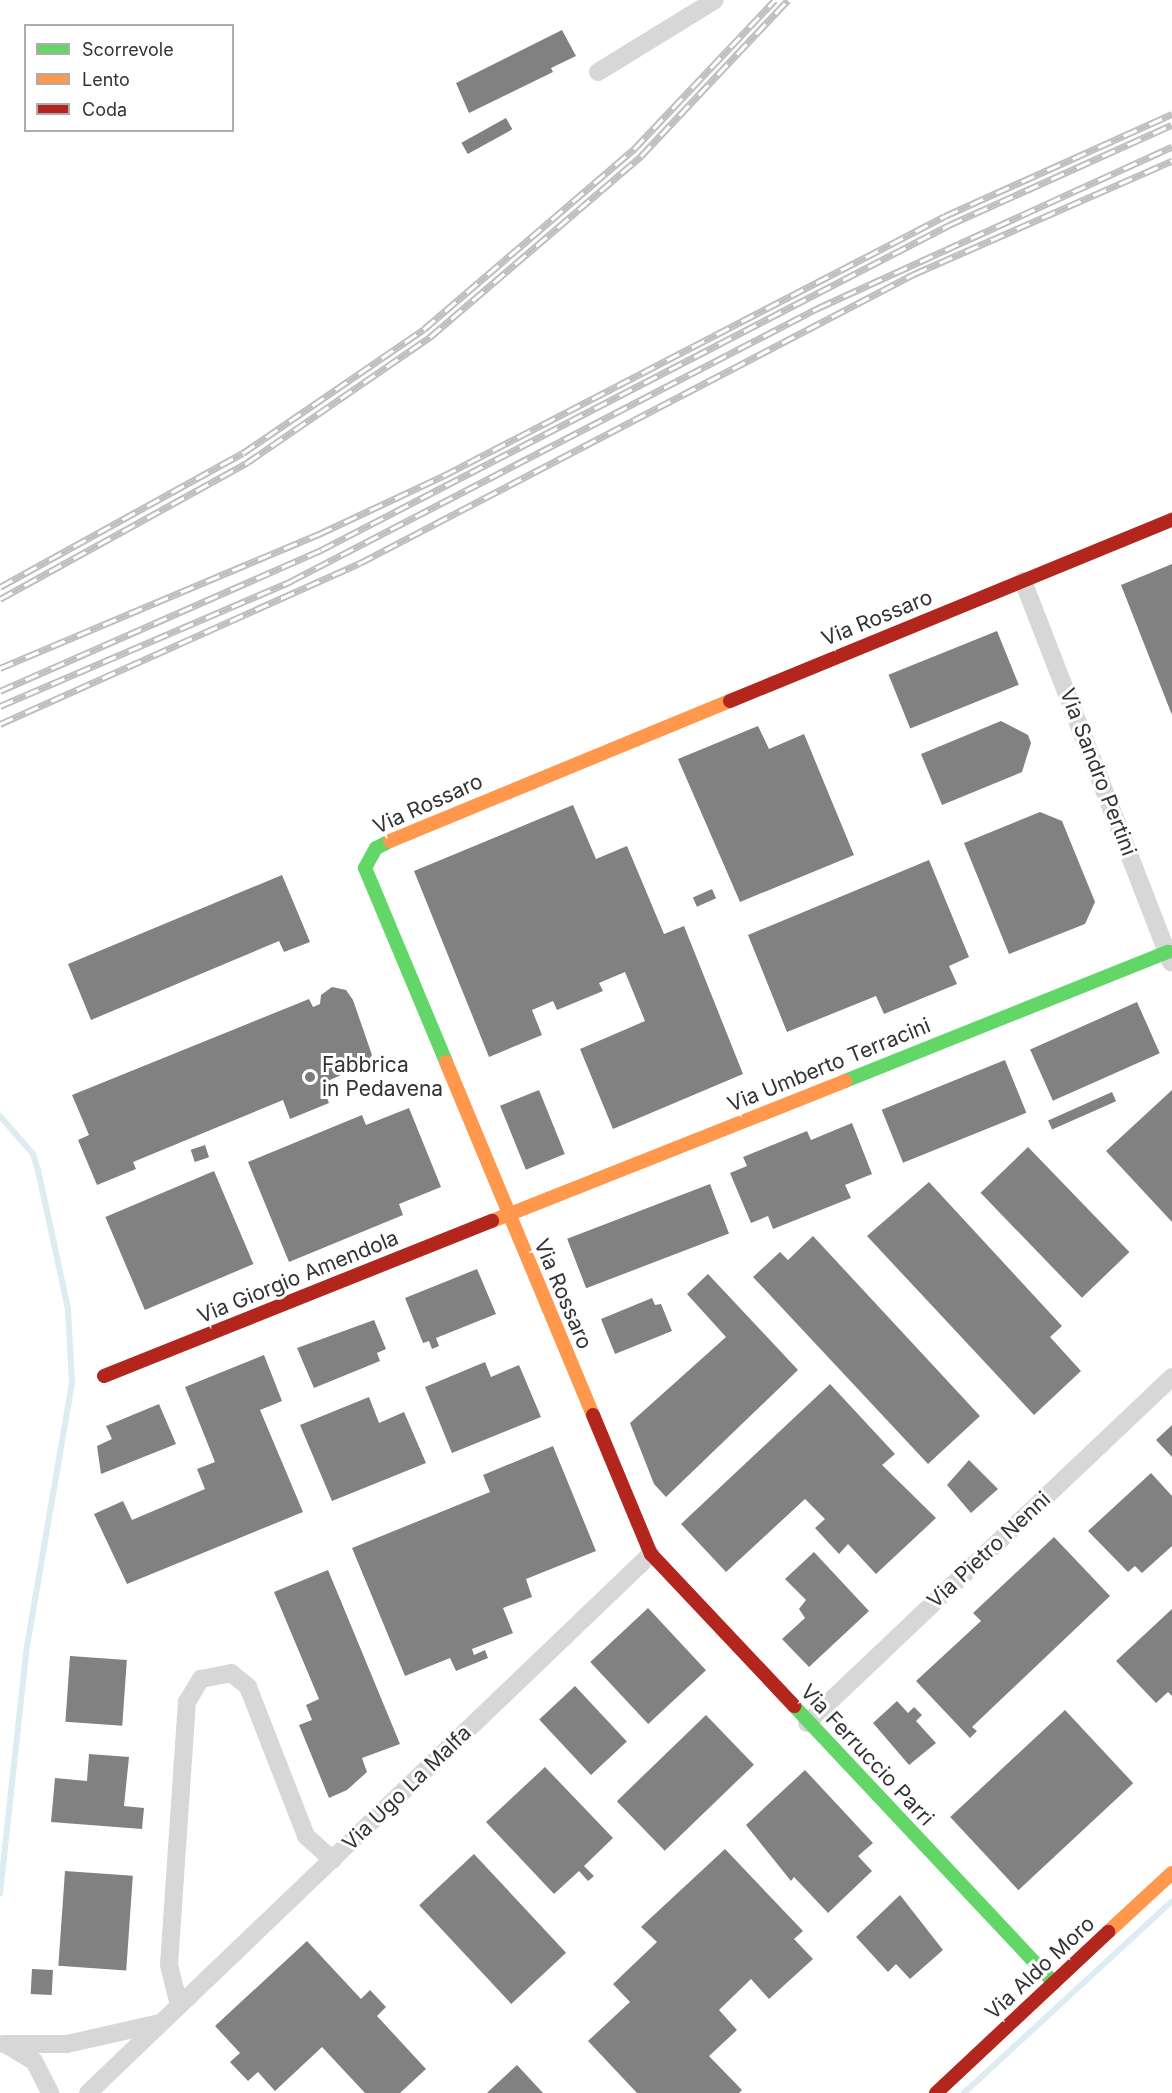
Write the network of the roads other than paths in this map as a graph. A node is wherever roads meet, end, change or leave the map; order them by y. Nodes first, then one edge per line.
1 (715, 0) edge
2 (598, 72) dead end
3 (1172, 520) edge
4 (1023, 581) junction
5 (1170, 958) edge
6 (507, 1216) junction
7 (104, 1376) dead end
8 (1172, 1377) edge
9 (651, 1554) junction
10 (807, 1723) junction
11 (333, 1860) junction
12 (1172, 1873) edge
13 (1054, 1983) junction
14 (179, 2005) junction
15 (162, 2023) junction
16 (1, 2044) edge
17 (50, 2093) edge
18 (88, 2093) edge
19 (936, 2093) edge

1 - 2 street
3 - 4 street, Via Rossaro
4 - 5 street, Via Sandro Pertini
4 - 6 street, Via Rossaro
5 - 6 street, Via Umberto Terracini
6 - 7 street, Via Giorgio Amendola
6 - 9 street, Via Rossaro
8 - 10 street, Via Pietro Nenni
9 - 10 street, Via Ferruccio Parri
9 - 11 street, Via Ugo La Malfa
10 - 13 street, Via Ferruccio Parri
11 - 14 street, Via Ugo La Malfa
11 - 14 street
12 - 13 street, Via Aldo Moro
13 - 19 street, Via Aldo Moro
14 - 15 street, Via Ugo La Malfa
15 - 16 street
15 - 18 street, Via Ugo La Malfa
16 - 17 street

